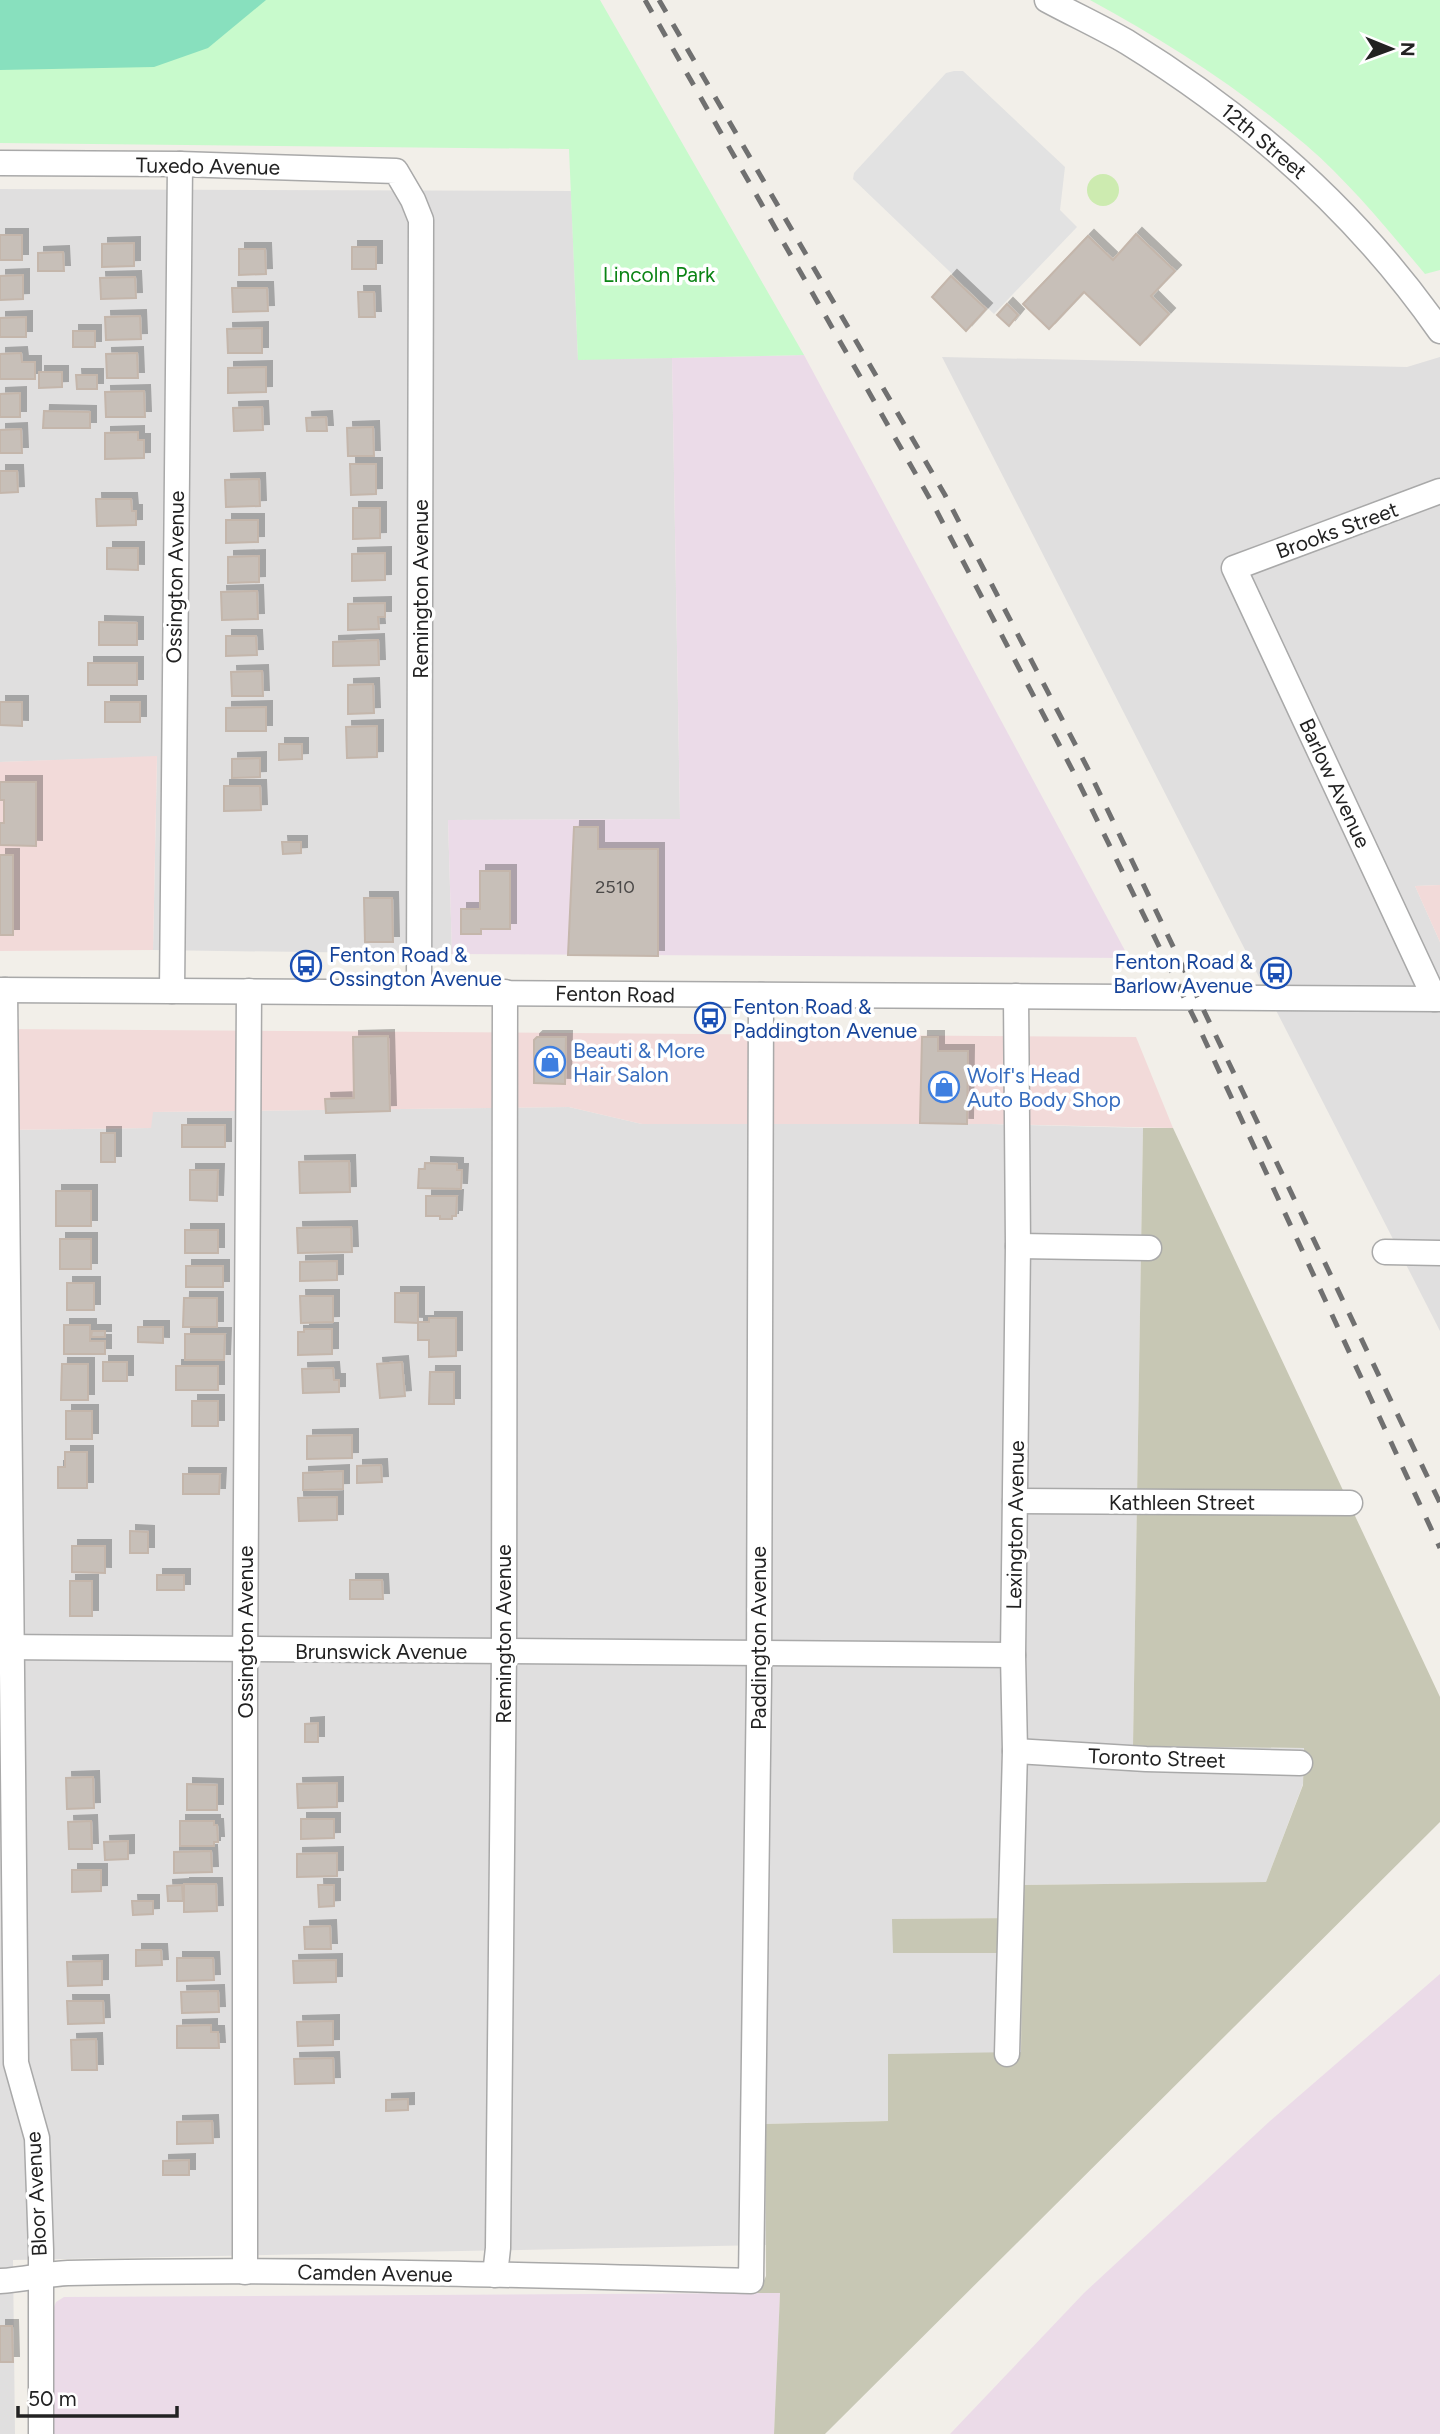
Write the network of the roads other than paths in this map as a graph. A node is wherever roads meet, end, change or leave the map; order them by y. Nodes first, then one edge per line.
1 (1047, 0) edge
2 (0, 163) edge
3 (180, 164) junction
4 (407, 188) joint
5 (1440, 331) edge
6 (1440, 491) edge
7 (1234, 568) joint
8 (2, 990) edge
9 (172, 991) junction
10 (249, 991) junction
11 (419, 992) junction
12 (505, 992) junction
13 (761, 995) junction
14 (1016, 996) junction
15 (1438, 999) edge
16 (1018, 1246) junction
17 (1149, 1248) dead end
18 (1385, 1252) dead end
19 (1440, 1253) edge
20 (1014, 1501) junction
21 (1350, 1503) dead end
22 (5, 1647) edge
23 (245, 1650) junction
24 (504, 1651) junction
25 (759, 1652) junction
26 (1013, 1655) junction
27 (1015, 1751) junction
28 (1300, 1763) dead end
29 (1007, 2054) dead end
30 (245, 2272) junction
31 (495, 2275) junction
32 (40, 2276) junction
33 (0, 2281) edge
34 (751, 2281) joint
35 (41, 2434) edge

1 - 5 street, 12th Street
2 - 3 street, Tuxedo Avenue
3 - 4 street, Tuxedo Avenue
3 - 9 street, Ossington Avenue
4 - 11 street, Remington Avenue
6 - 7 street, Brooks Street
7 - 15 street, Barlow Avenue
8 - 9 street, Fenton Road
8 - 22 street, Bloor Avenue
9 - 10 street, Fenton Road
10 - 11 street, Fenton Road
10 - 23 street, Ossington Avenue
11 - 12 street, Fenton Road
12 - 13 street, Fenton Road
12 - 24 street, Remington Avenue
13 - 14 street, Fenton Road
13 - 25 street, Paddington Avenue
14 - 15 street, Fenton Road
14 - 16 street, Lexington Avenue
16 - 17 street
16 - 20 street, Lexington Avenue
18 - 19 street
20 - 21 street, Kathleen Street
20 - 26 street, Lexington Avenue
22 - 23 street, Brunswick Avenue
22 - 32 street, Bloor Avenue
23 - 24 street, Brunswick Avenue
23 - 30 street, Ossington Avenue
24 - 25 street, Brunswick Avenue
24 - 31 street, Remington Avenue
25 - 26 street, Brunswick Avenue
25 - 34 street, Paddington Avenue
26 - 27 street, Lexington Avenue
27 - 28 street, Toronto Street
27 - 29 street, Lexington Avenue
30 - 31 street, Camden Avenue
30 - 32 street, Camden Avenue
31 - 34 street, Camden Avenue
32 - 33 street, Camden Avenue
32 - 35 street, Bloor Avenue

